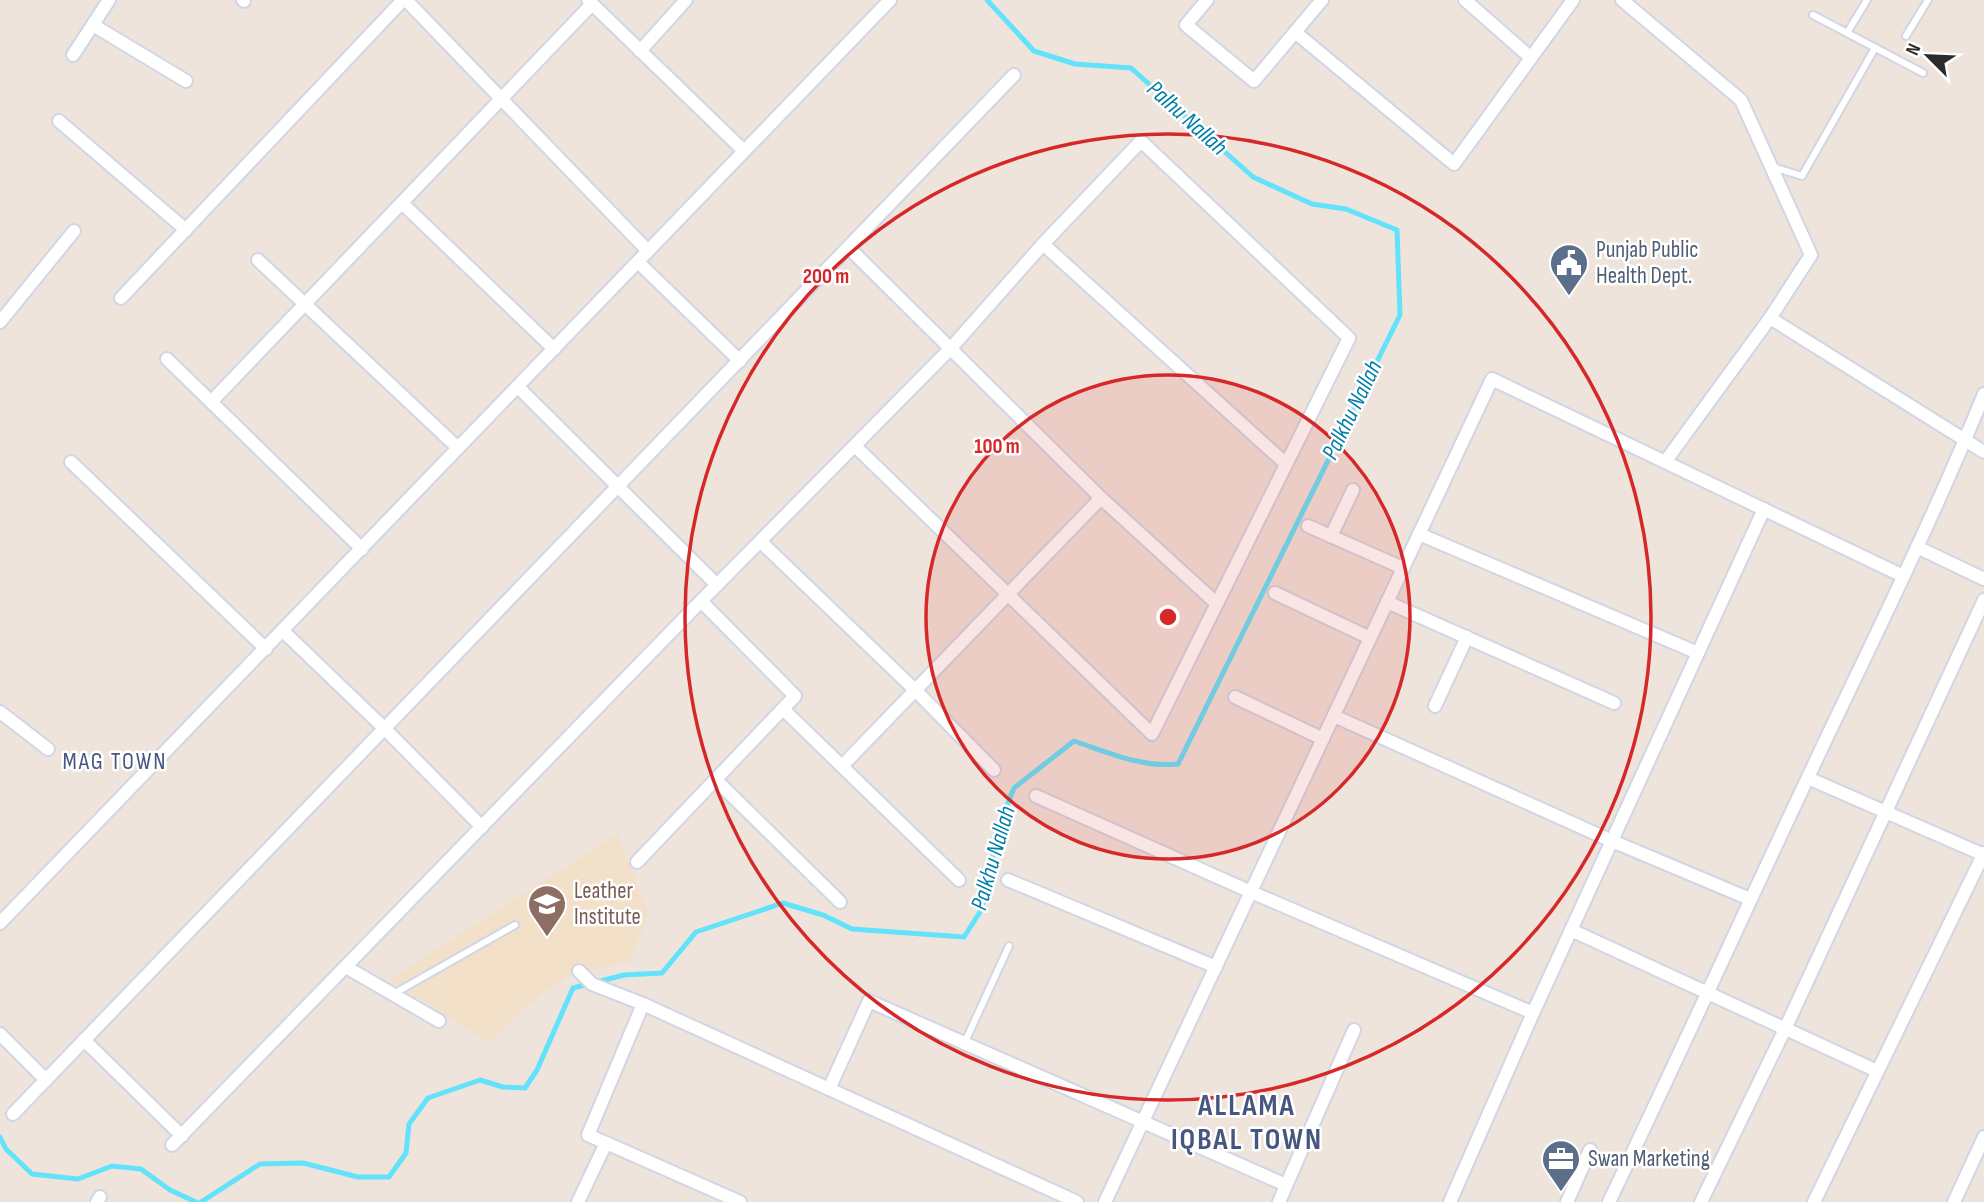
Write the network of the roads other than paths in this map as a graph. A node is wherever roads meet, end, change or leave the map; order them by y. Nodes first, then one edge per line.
1 (109, 0) edge
2 (405, 0) edge
3 (686, 0) edge
4 (890, 0) edge
5 (1207, 0) edge
6 (1322, 0) edge
7 (1465, 0) edge
8 (1573, 0) edge
9 (1622, 0) edge
10 (1867, 0) edge
11 (1928, 0) edge
12 (590, 2) edge
13 (1813, 15) dead end
14 (93, 25) junction
15 (1295, 32) junction
16 (1847, 33) junction
17 (1906, 36) dead end
18 (1875, 48) junction
19 (640, 51) junction
20 (73, 55) dead end
21 (1531, 58) junction
22 (1923, 73) dead end
23 (1014, 75) dead end
24 (186, 81) dead end
25 (501, 99) junction
26 (59, 121) dead end
27 (744, 151) junction
28 (1771, 166) junction
29 (402, 204) junction
30 (186, 230) junction
31 (74, 231) dead end
32 (1042, 244) junction
33 (849, 248) junction
34 (648, 251) junction
35 (258, 260) dead end
36 (638, 262) junction
37 (121, 298) dead end
38 (306, 304) junction
39 (1770, 318) junction
40 (0, 322) edge
41 (951, 348) junction
42 (554, 349) junction
43 (167, 359) dead end
44 (740, 361) junction
45 (518, 387) junction
46 (1984, 394) edge
47 (211, 402) junction
48 (1965, 442) junction
49 (856, 447) junction
50 (458, 449) junction
51 (1984, 452) edge
52 (71, 462) dead end
53 (1665, 462) junction
54 (1286, 464) junction
55 (619, 488) junction
56 (1353, 490) dead end
57 (1101, 498) junction
58 (1764, 509) junction
59 (1308, 526) dead end
60 (1419, 534) junction
61 (1332, 536) junction
62 (761, 542) junction
63 (1917, 547) junction
64 (362, 549) junction
65 (1403, 568) junction
66 (1903, 576) junction
67 (1984, 579) edge
68 (716, 585) junction
69 (1275, 593) dead end
70 (1007, 594) junction
71 (1984, 600) edge
72 (701, 601) junction
73 (1387, 601) junction
74 (1216, 603) junction
75 (283, 631) junction
76 (1467, 637) junction
77 (1370, 638) junction
78 (266, 649) junction
79 (1698, 653) junction
80 (914, 689) junction
81 (1235, 697) dead end
82 (1614, 703) dead end
83 (1435, 706) dead end
84 (783, 709) junction
85 (0, 712) edge
86 (1334, 716) junction
87 (385, 729) junction
88 (1323, 739) junction
89 (48, 749) dead end
90 (842, 766) junction
91 (994, 770) dead end
92 (1808, 778) junction
93 (716, 780) junction
94 (1036, 796) dead end
95 (1885, 812) junction
96 (482, 827) junction
97 (1612, 841) junction
98 (1984, 854) edge
99 (637, 862) dead end
100 (960, 880) dead end
101 (1008, 880) dead end
102 (1251, 892) junction
103 (1751, 900) junction
104 (840, 902) dead end
105 (0, 923) edge
106 (515, 925) dead end
107 (1571, 930) junction
108 (1009, 946) dead end
109 (346, 967) junction
110 (1216, 967) junction
111 (579, 971) dead end
112 (393, 994) junction
113 (1709, 994) junction
114 (643, 1004) junction
115 (1533, 1013) junction
116 (439, 1021) dead end
117 (1784, 1028) junction
118 (1354, 1030) dead end
119 (0, 1034) edge
120 (84, 1040) junction
121 (964, 1044) junction
122 (1877, 1071) junction
123 (46, 1080) junction
124 (829, 1089) junction
125 (13, 1114) dead end
126 (1143, 1122) junction
127 (182, 1136) junction
128 (1984, 1137) edge
129 (606, 1143) junction
130 (172, 1145) dead end
131 (1590, 1150) dead end
132 (1286, 1185) junction
133 (711, 1196) edge
134 (578, 1202) edge
135 (740, 1202) edge
136 (1077, 1202) edge
137 (1105, 1202) edge
138 (1279, 1202) edge
139 (1450, 1202) edge
140 (1566, 1202) edge
141 (1609, 1202) edge
142 (1701, 1202) edge
143 (1814, 1202) edge
144 (1954, 1202) edge

1 - 14 street
2 - 25 street
2 - 30 street
3 - 19 street
4 - 27 street
5 - 15 street
6 - 15 street
7 - 21 street
8 - 21 street
9 - 28 street
10 - 16 lane
11 - 17 lane
12 - 19 street
12 - 25 street
13 - 16 lane
14 - 20 street
14 - 24 street
15 - 21 street
16 - 18 lane
18 - 22 lane
18 - 28 lane
19 - 27 street
23 - 33 street
25 - 29 street
25 - 34 street
26 - 30 street
27 - 34 street
28 - 39 street
29 - 38 street
29 - 42 street
30 - 37 street
31 - 40 street
32 - 41 street
32 - 54 street
32 - 54 street
33 - 41 street
33 - 44 street
34 - 36 street
35 - 38 street
36 - 42 street
36 - 44 street
38 - 47 street
38 - 50 street
39 - 48 street
39 - 53 street
41 - 49 street
41 - 57 street
42 - 45 street
43 - 47 street
44 - 55 street
45 - 50 street
45 - 55 street
46 - 48 street
47 - 64 street
48 - 51 street
48 - 63 street
49 - 62 street
49 - 70 street
50 - 64 street
52 - 78 street
53 - 58 street
53 - 60 street
54 - 74 street
55 - 68 street
55 - 87 street
56 - 61 street
57 - 70 street
57 - 74 street
58 - 66 street
58 - 79 street
59 - 61 street
60 - 65 street
60 - 79 street
61 - 65 street
62 - 68 street
62 - 80 street
63 - 66 street
63 - 67 street
64 - 75 street
65 - 73 street
66 - 92 street
68 - 72 street
69 - 77 street
70 - 74 street
70 - 80 street
71 - 95 street
72 - 84 street
72 - 96 street
73 - 76 street
73 - 77 street
75 - 78 street
75 - 87 street
76 - 82 street
76 - 83 street
77 - 86 street
78 - 105 street
79 - 97 street
80 - 90 street
80 - 91 street
81 - 88 street
84 - 90 street
84 - 93 street
85 - 89 street
86 - 88 street
86 - 97 street
87 - 96 street
87 - 120 street
88 - 102 street
90 - 100 street
92 - 95 street
92 - 103 street
93 - 99 street
93 - 104 street
94 - 102 street
95 - 98 street
95 - 117 street
96 - 109 street
97 - 103 street
97 - 107 street
98 - 122 street
101 - 110 street
102 - 110 street
102 - 115 street
103 - 113 street
106 - 112 lane
107 - 113 street
107 - 115 street
108 - 121 lane
109 - 112 street
109 - 127 street
110 - 126 street
111 - 114 street
112 - 116 street
113 - 117 street
113 - 141 street
114 - 124 street
114 - 129 street
115 - 139 street
117 - 122 street
117 - 142 street
118 - 132 street
119 - 123 street
120 - 123 street
120 - 127 street
121 - 124 street
121 - 126 street
122 - 143 street
123 - 125 street
124 - 136 street
126 - 132 street
126 - 137 street
127 - 130 street
128 - 144 street
129 - 133 street
129 - 134 street
131 - 140 street
132 - 138 street
133 - 135 street

